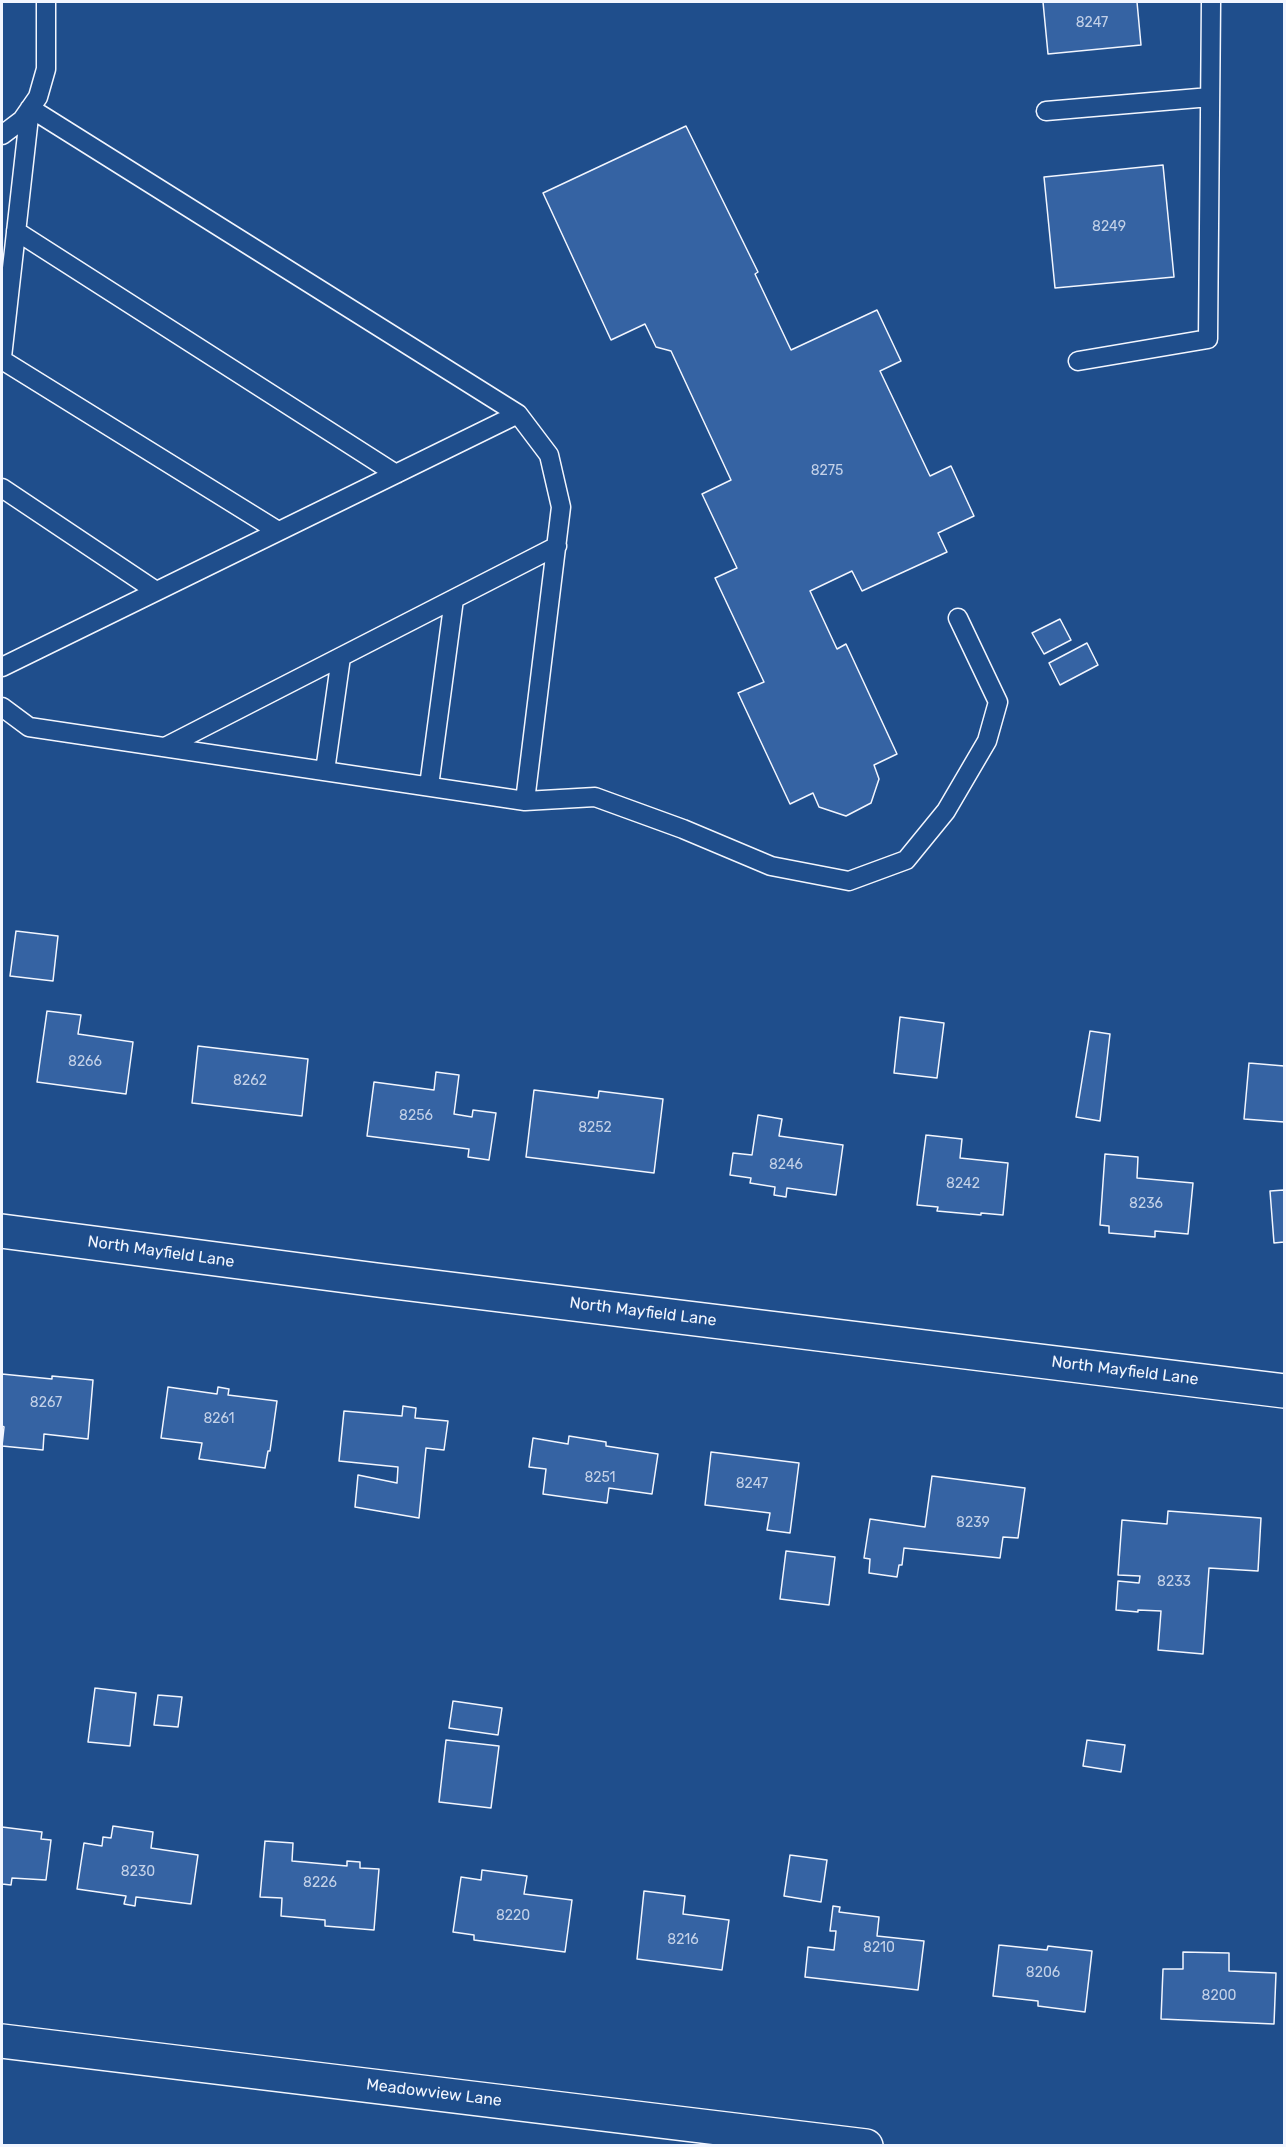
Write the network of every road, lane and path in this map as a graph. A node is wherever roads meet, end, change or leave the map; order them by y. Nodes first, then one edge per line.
1 (46, 2) edge
2 (1211, 2) edge
3 (1210, 97) junction
4 (30, 108) junction
5 (1046, 111) dead end
6 (2, 135) edge
7 (16, 231) junction
8 (2, 359) edge
9 (1078, 361) dead end
10 (518, 414) junction
11 (396, 474) junction
12 (2, 488) edge
13 (278, 531) junction
14 (557, 546) junction
15 (156, 591) junction
16 (454, 599) junction
17 (958, 618) dead end
18 (341, 657) junction
19 (2, 667) edge
20 (2, 707) edge
21 (165, 747) junction
22 (325, 771) junction
23 (429, 786) junction
24 (525, 801) junction
25 (2, 1231) edge
26 (1284, 1391) edge
27 (2, 2041) edge
28 (866, 2145) edge

1 - 4 lane
2 - 3 lane
3 - 5 lane
3 - 9 lane
4 - 6 lane
4 - 7 lane
4 - 10 lane
7 - 8 lane
7 - 11 lane
8 - 13 lane
10 - 11 lane
10 - 14 lane
11 - 13 lane
12 - 15 lane
13 - 15 lane
14 - 16 lane
14 - 24 lane
15 - 19 lane
16 - 18 lane
16 - 23 lane
17 - 24 lane
18 - 21 lane
18 - 22 lane
20 - 21 lane
21 - 22 lane
22 - 23 lane
23 - 24 lane
25 - 26 street, North Mayfield Lane
27 - 28 street, Meadowview Lane

